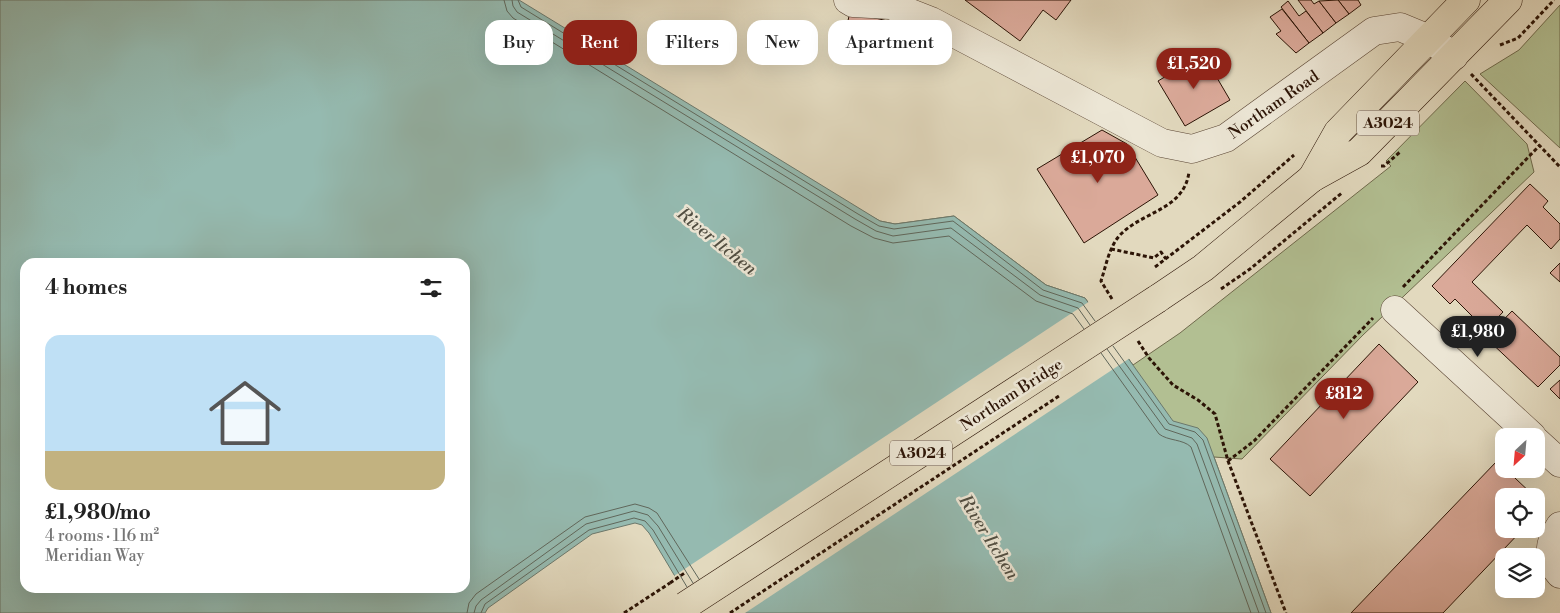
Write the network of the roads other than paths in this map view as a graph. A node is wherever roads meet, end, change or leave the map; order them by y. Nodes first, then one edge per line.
1 (848, 0) edge
2 (903, 0) edge
3 (1466, 0) edge
4 (1508, 0) edge
5 (928, 20) edge
6 (930, 20) edge
7 (952, 32) edge
8 (1428, 39) junction
9 (1460, 62) junction
10 (1312, 178) junction
11 (1396, 310) dead end
12 (1523, 428) edge
13 (1545, 449) edge
14 (1560, 462) edge
15 (1560, 526) edge
16 (1560, 574) edge
17 (680, 610) edge

1 - 5 street
2 - 6 street
3 - 8 main road, A3024
4 - 9 main road, A3024
7 - 8 street, Northam Road
8 - 9 street, Northam Road
8 - 10 main road, Northam Bridge / A3024
9 - 10 main road, Northam Bridge / A3024
10 - 17 main road, Northam Bridge / A3024, bridge
11 - 12 street
13 - 14 street
15 - 16 street

